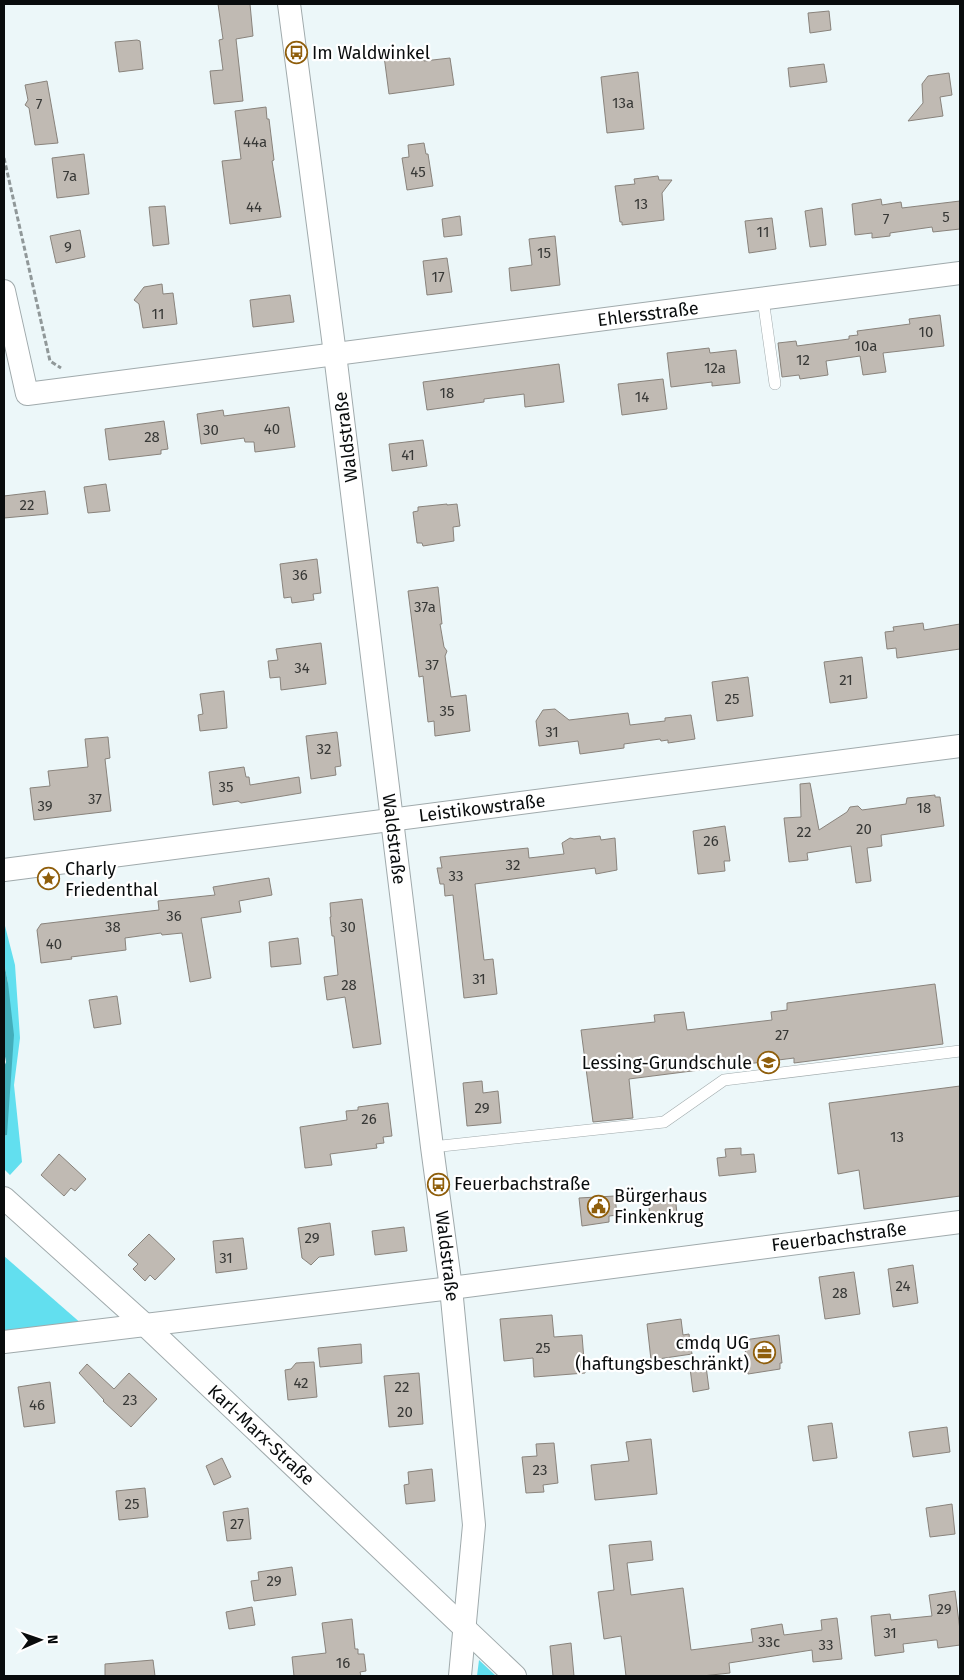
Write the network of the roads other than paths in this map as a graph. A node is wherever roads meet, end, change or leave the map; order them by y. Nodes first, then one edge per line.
1 (289, 4) edge
2 (960, 273) edge
3 (4, 291) edge
4 (763, 299) junction
5 (335, 354) junction
6 (775, 384) dead end
7 (960, 746) edge
8 (392, 820) junction
9 (4, 870) edge
10 (960, 1051) edge
11 (432, 1147) junction
12 (4, 1198) edge
13 (960, 1222) edge
14 (451, 1288) junction
15 (144, 1324) junction
16 (4, 1342) edge
17 (464, 1627) junction
18 (460, 1676) edge
19 (515, 1676) edge

1 - 5 street, Waldstraße
2 - 4 street, Ehlersstraße
3 - 5 street
4 - 5 street, Ehlersstraße
4 - 6 lane
5 - 8 street, Waldstraße
7 - 8 street, Leistikowstraße
8 - 9 street, Leistikowstraße
8 - 11 street, Waldstraße
10 - 11 lane
11 - 14 street, Waldstraße
12 - 15 street, Karl-Marx-Straße
13 - 14 street, Feuerbachstraße
14 - 15 street, Feuerbachstraße
14 - 17 street, Waldstraße
15 - 16 street, Feuerbachstraße
15 - 17 street, Karl-Marx-Straße
17 - 18 street, Waldstraße
17 - 19 street, Karl-Marx-Straße

